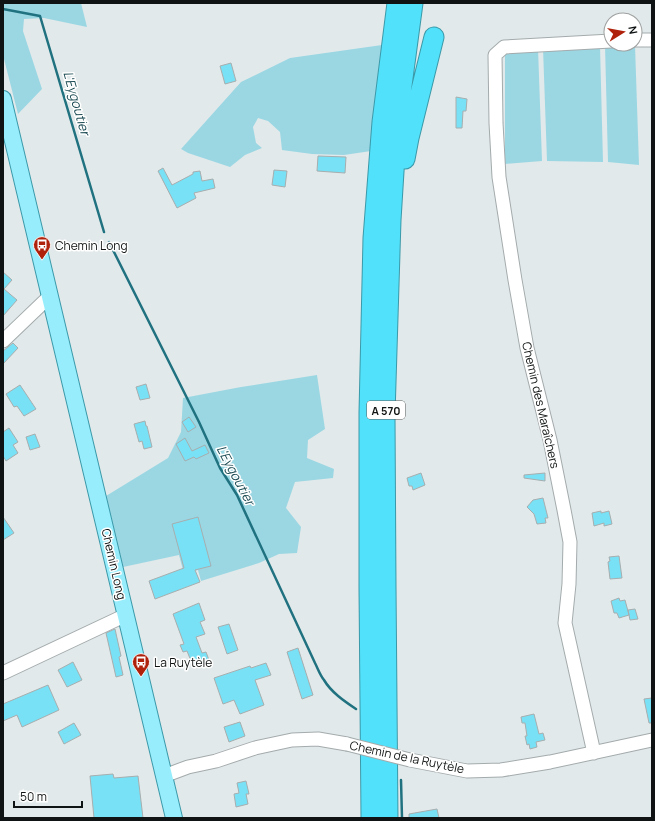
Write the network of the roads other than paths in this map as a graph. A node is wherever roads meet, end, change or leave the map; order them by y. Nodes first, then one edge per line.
1 (397, 3) edge
2 (413, 3) edge
3 (434, 37) dead end
4 (603, 41) edge
5 (3, 99) edge
6 (50, 296) junction
7 (388, 305) junction
8 (3, 341) edge
9 (126, 616) junction
10 (3, 673) edge
11 (652, 740) edge
12 (594, 753) junction
13 (164, 776) junction
14 (174, 818) edge
15 (371, 818) edge
16 (388, 818) edge

1 - 15 highway, A 570
2 - 7 highway, A 570
3 - 7 highway
4 - 12 street, Chemin des Maraîchers
5 - 6 main road, Chemin Long
6 - 8 street
6 - 9 main road, Chemin Long
7 - 16 highway, A 570
9 - 10 street
9 - 13 main road, Chemin Long
11 - 12 street, Chemin de la Ruytèle
12 - 13 street, Chemin de la Ruytèle, bridge
13 - 14 main road, Chemin Long

